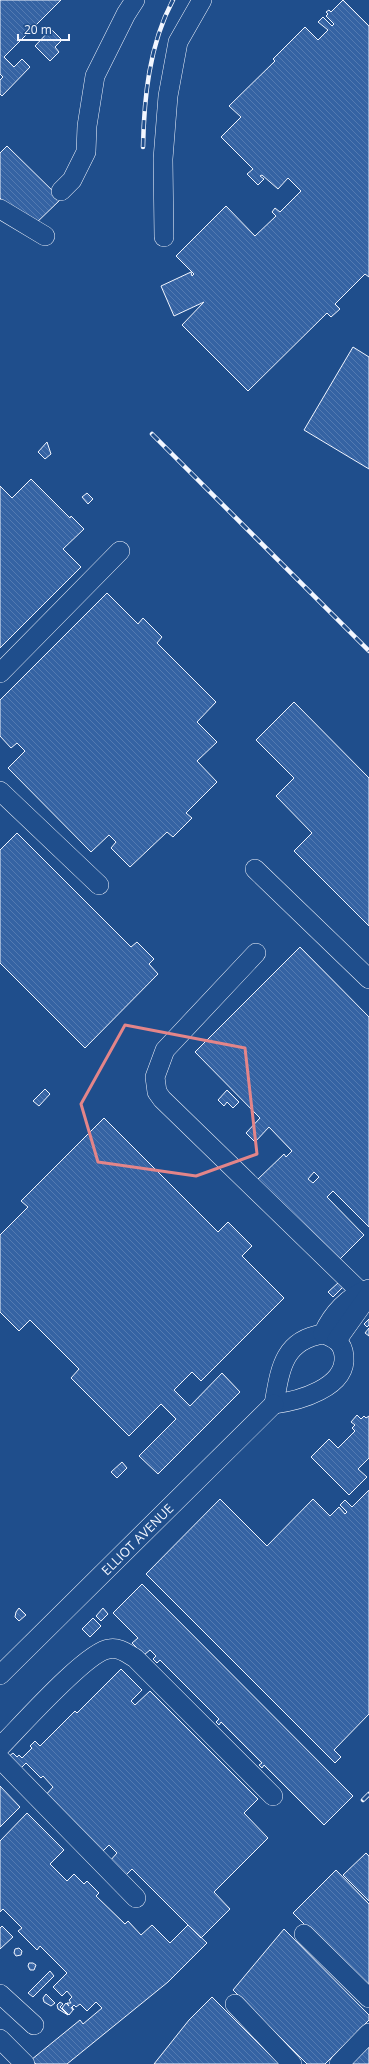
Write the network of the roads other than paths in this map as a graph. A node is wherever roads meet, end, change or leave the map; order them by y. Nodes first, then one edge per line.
1 (135, 0) edge
2 (202, 0) edge
3 (61, 191) dead end
4 (0, 209) edge
5 (45, 236) dead end
6 (164, 238) dead end
7 (120, 551) dead end
8 (0, 673) edge
9 (1, 794) edge
10 (255, 869) dead end
11 (99, 885) dead end
12 (256, 953) dead end
13 (369, 979) edge
14 (366, 1294) edge
15 (330, 1337) junction
16 (274, 1404) junction
17 (0, 1675) edge
18 (0, 1747) edge
19 (0, 1759) edge
20 (273, 1796) dead end
21 (136, 1898) dead end
22 (304, 1934) dead end
23 (0, 1994) edge
24 (369, 1998) edge
25 (235, 2004) dead end
26 (34, 2025) dead end
27 (369, 2033) edge
28 (0, 2039) edge
29 (25, 2064) edge
30 (292, 2064) edge
31 (339, 2064) edge

1 - 3 street
2 - 6 street
4 - 5 street
7 - 8 street
9 - 11 street
10 - 13 street
12 - 14 street
14 - 15 street
15 - 16 street
15 - 16 street
16 - 17 street, ELLIOT AVENUE
18 - 20 street
19 - 21 street
22 - 24 street
23 - 26 street
25 - 30 street
27 - 31 street
28 - 29 street

